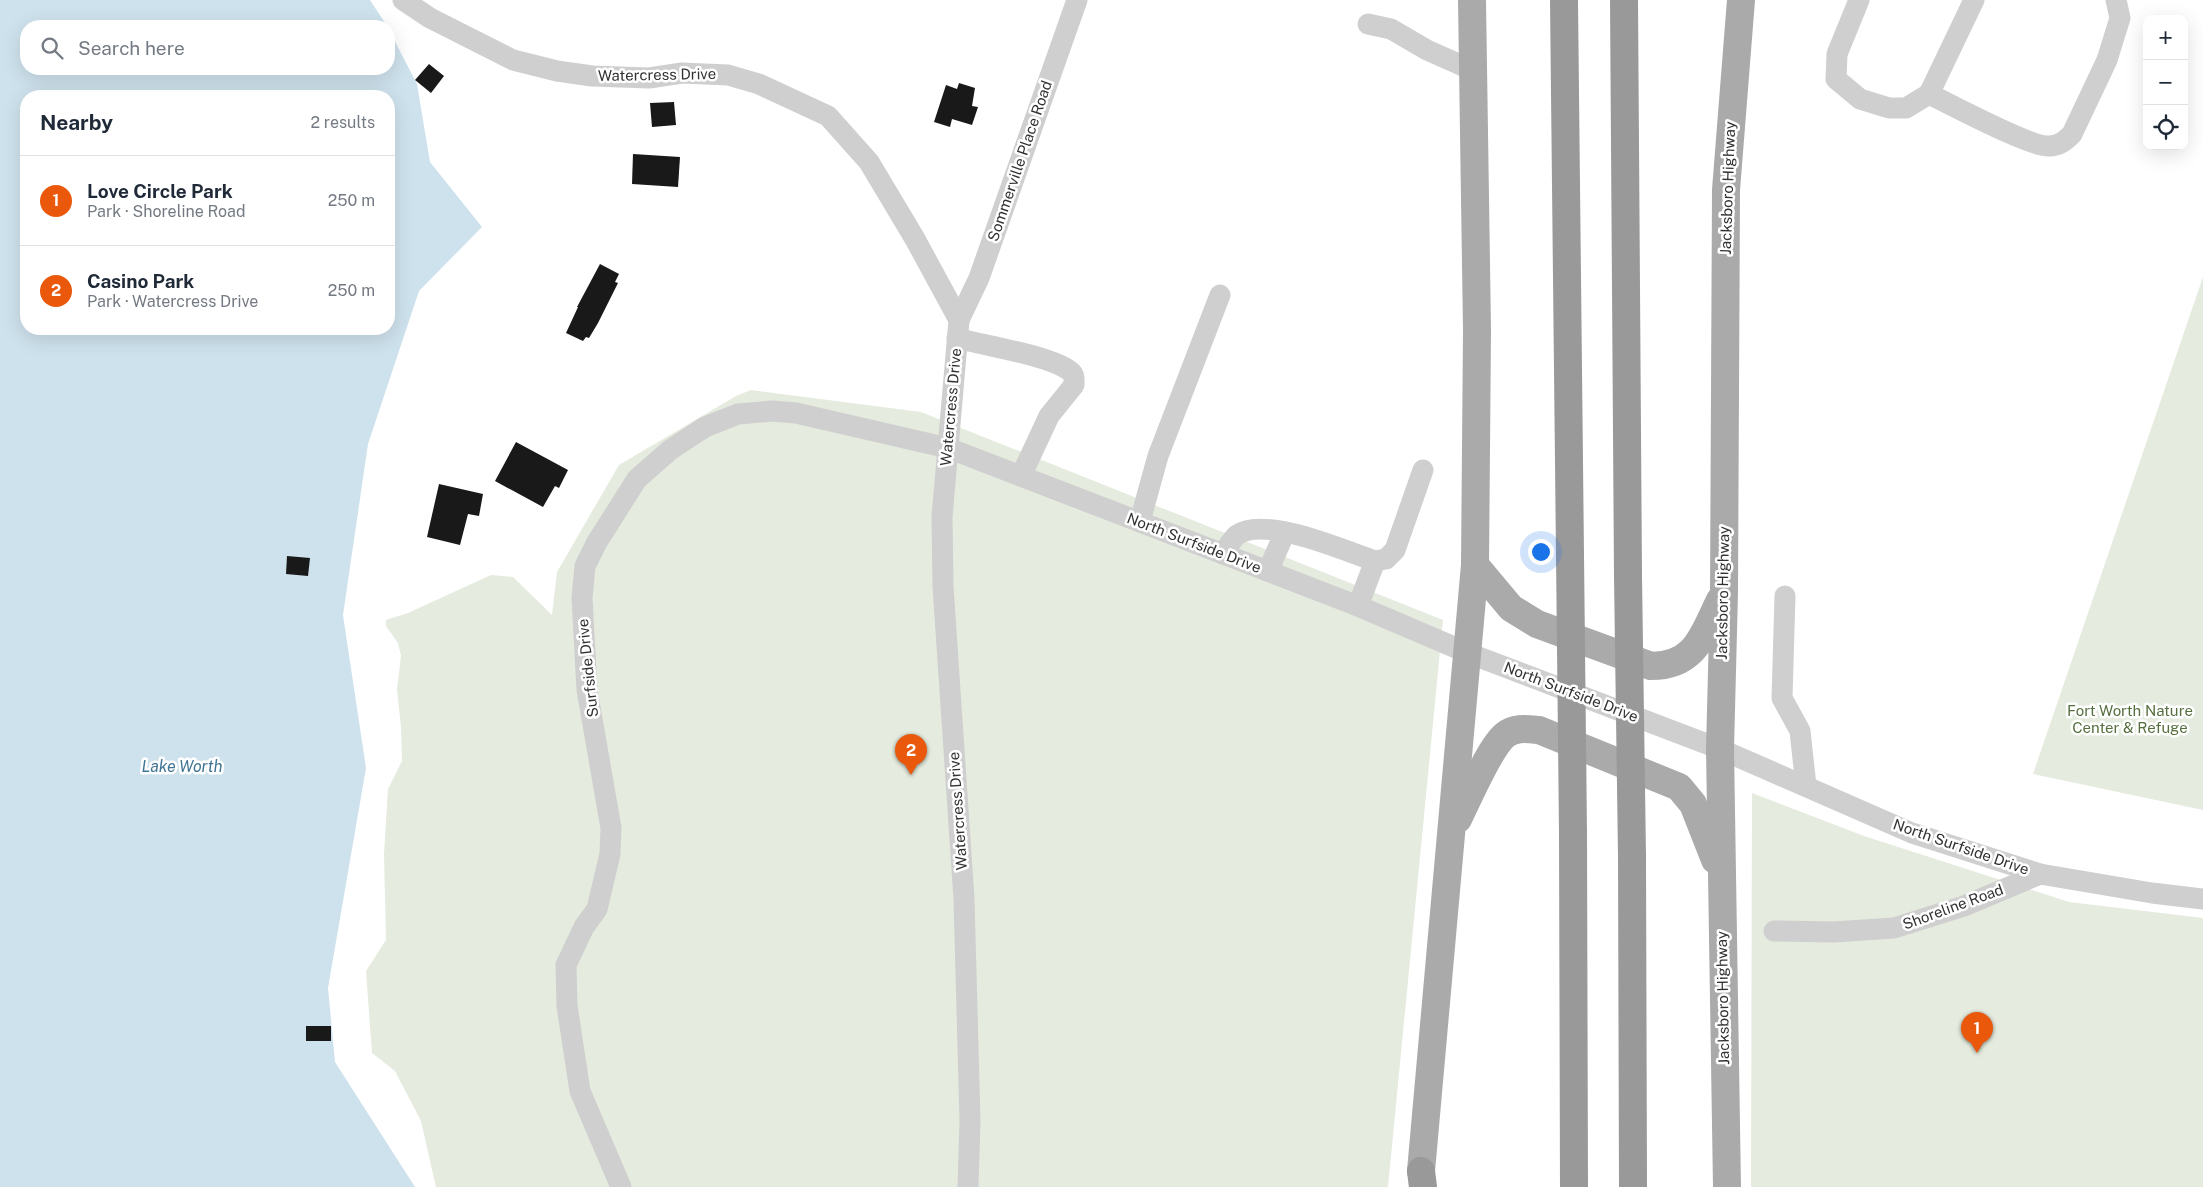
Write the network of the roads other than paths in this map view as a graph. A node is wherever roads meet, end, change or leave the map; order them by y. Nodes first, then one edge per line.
1 (403, 0) edge
2 (1077, 0) edge
3 (1472, 0) edge
4 (1564, 0) edge
5 (1624, 0) edge
6 (1741, 0) edge
7 (1859, 0) edge
8 (1974, 0) edge
9 (2116, 0) edge
10 (1368, 24) dead end
11 (1472, 70) junction
12 (1929, 94) junction
13 (1220, 295) dead end
14 (958, 329) junction
15 (948, 448) junction
16 (1423, 470) dead end
17 (1021, 476) junction
18 (1140, 521) junction
19 (1285, 532) junction
20 (1223, 554) junction
21 (1375, 561) junction
22 (1475, 565) junction
23 (1268, 571) junction
24 (1724, 593) junction
25 (1785, 596) dead end
26 (1358, 606) junction
27 (1468, 653) junction
28 (1720, 749) junction
29 (1806, 786) junction
30 (1452, 829) junction
31 (2040, 874) junction
32 (1721, 875) junction
33 (2203, 898) edge
34 (1774, 931) dead end
35 (1422, 1179) edge
36 (621, 1187) edge
37 (968, 1187) edge
38 (1574, 1187) edge
39 (1633, 1187) edge
40 (1727, 1187) edge

1 - 14 street, Watercress Drive
2 - 14 street, Sommerville Place Road
3 - 11 main road
4 - 38 highway, bridge
5 - 39 highway, bridge
6 - 24 main road, Jacksboro Highway
7 - 12 street
8 - 12 street
9 - 12 street
10 - 11 street
11 - 22 main road
13 - 18 street
14 - 15 street, Watercress Drive
14 - 17 street
15 - 17 street, North Surfside Drive
15 - 36 street, Surfside Drive
15 - 37 street, Watercress Drive
16 - 21 street
17 - 18 street, North Surfside Drive
18 - 20 street, North Surfside Drive
19 - 20 street
19 - 21 street
19 - 23 street
20 - 23 street, North Surfside Drive
21 - 26 street
22 - 24 main road
22 - 27 main road
23 - 26 street, North Surfside Drive
24 - 28 main road, Jacksboro Highway
25 - 29 street
26 - 27 street, North Surfside Drive
27 - 28 street, North Surfside Drive
27 - 30 main road
28 - 29 street, North Surfside Drive
28 - 32 main road, Jacksboro Highway
29 - 31 street, North Surfside Drive
30 - 32 main road
30 - 35 main road
31 - 33 street, North Surfside Drive
31 - 34 street, Shoreline Road
32 - 40 main road, Jacksboro Highway

